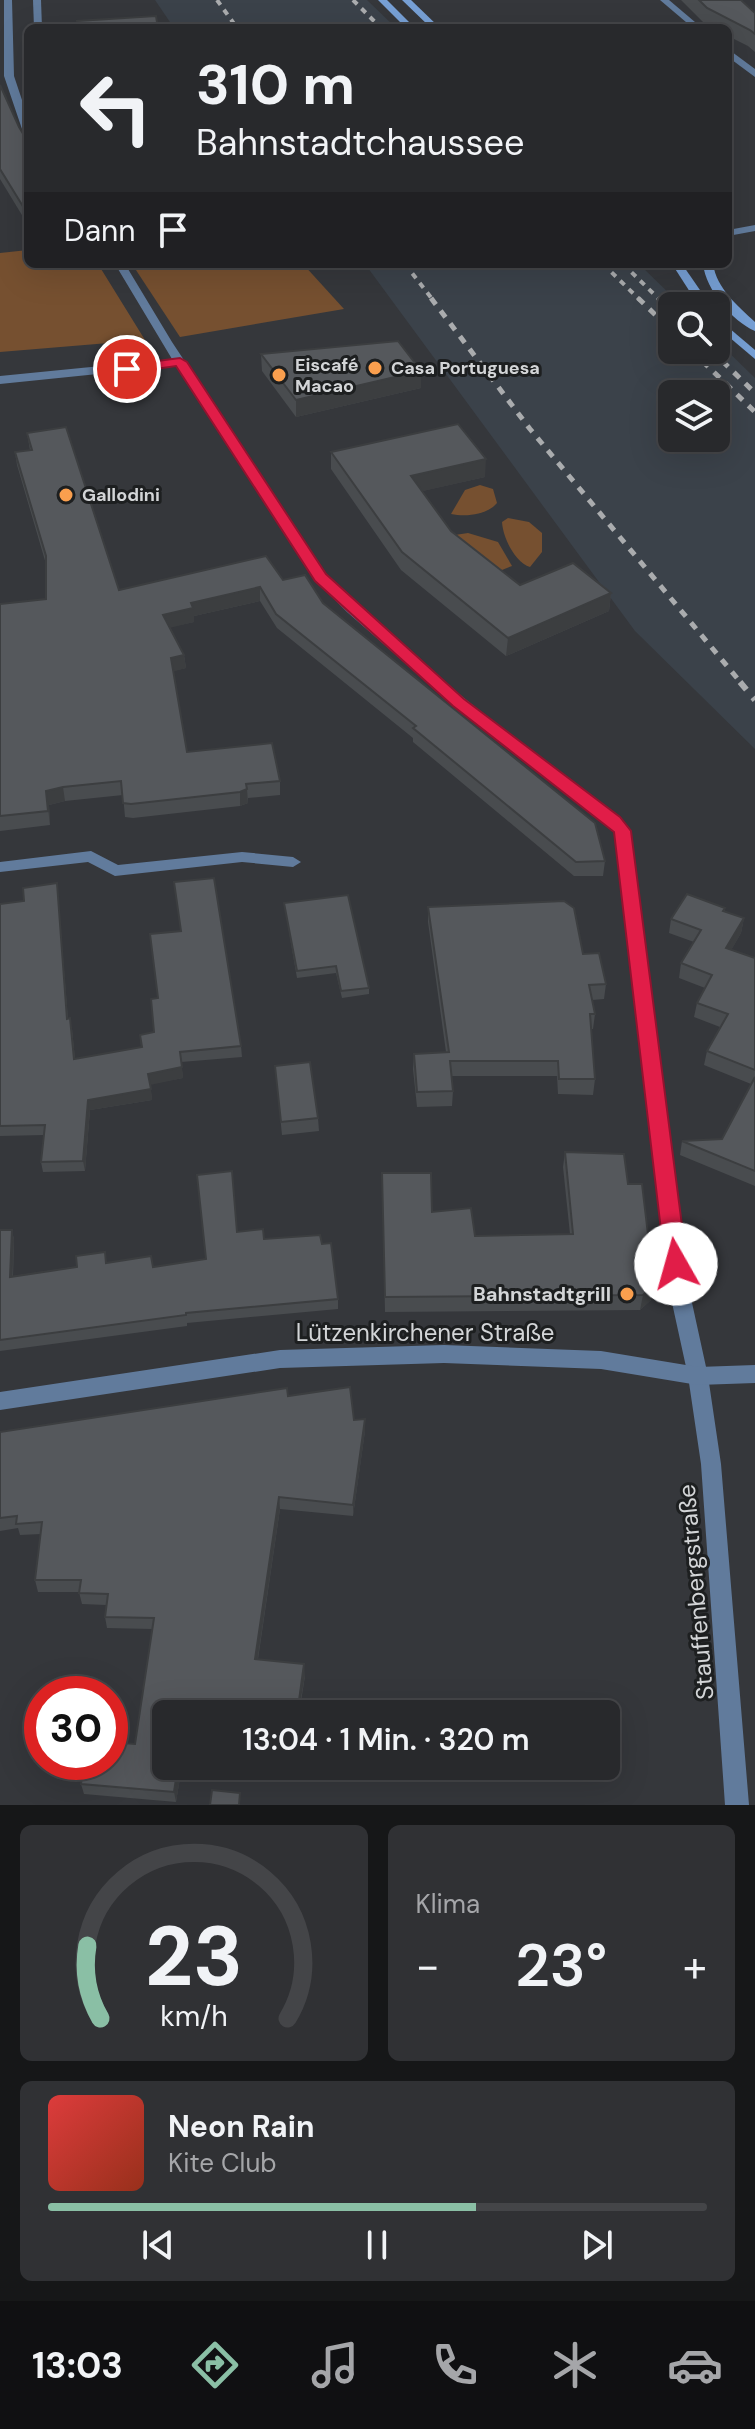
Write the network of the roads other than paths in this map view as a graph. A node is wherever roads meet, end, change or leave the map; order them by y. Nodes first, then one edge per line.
1 (8, 0) edge
2 (37, 0) edge
3 (382, 0) edge
4 (406, 0) edge
5 (664, 0) edge
6 (38, 24) edge
7 (407, 24) edge
8 (432, 24) edge
9 (693, 24) edge
10 (732, 55) edge
11 (755, 74) edge
12 (24, 122) edge
13 (755, 228) edge
14 (732, 232) edge
15 (122, 268) edge
16 (680, 268) edge
17 (708, 268) edge
18 (696, 292) edge
19 (755, 328) edge
20 (730, 333) edge
21 (755, 356) edge
22 (180, 362) junction
23 (0, 380) edge
24 (293, 862) dead end
25 (0, 867) edge
26 (755, 1374) edge
27 (698, 1376) junction
28 (0, 1401) edge
29 (737, 1805) edge

1 - 12 street
2 - 6 street
3 - 7 main road
4 - 8 main road
5 - 9 street
10 - 11 street
13 - 14 street
15 - 22 street, Stauffenbergstraße
16 - 18 main road
17 - 19 main road
20 - 21 main road
22 - 23 street
22 - 27 street, Stauffenbergstraße
24 - 25 street
26 - 27 street, Lützenkirchener Straße
27 - 28 street, Lützenkirchener Straße
27 - 29 street, Stauffenbergstraße

